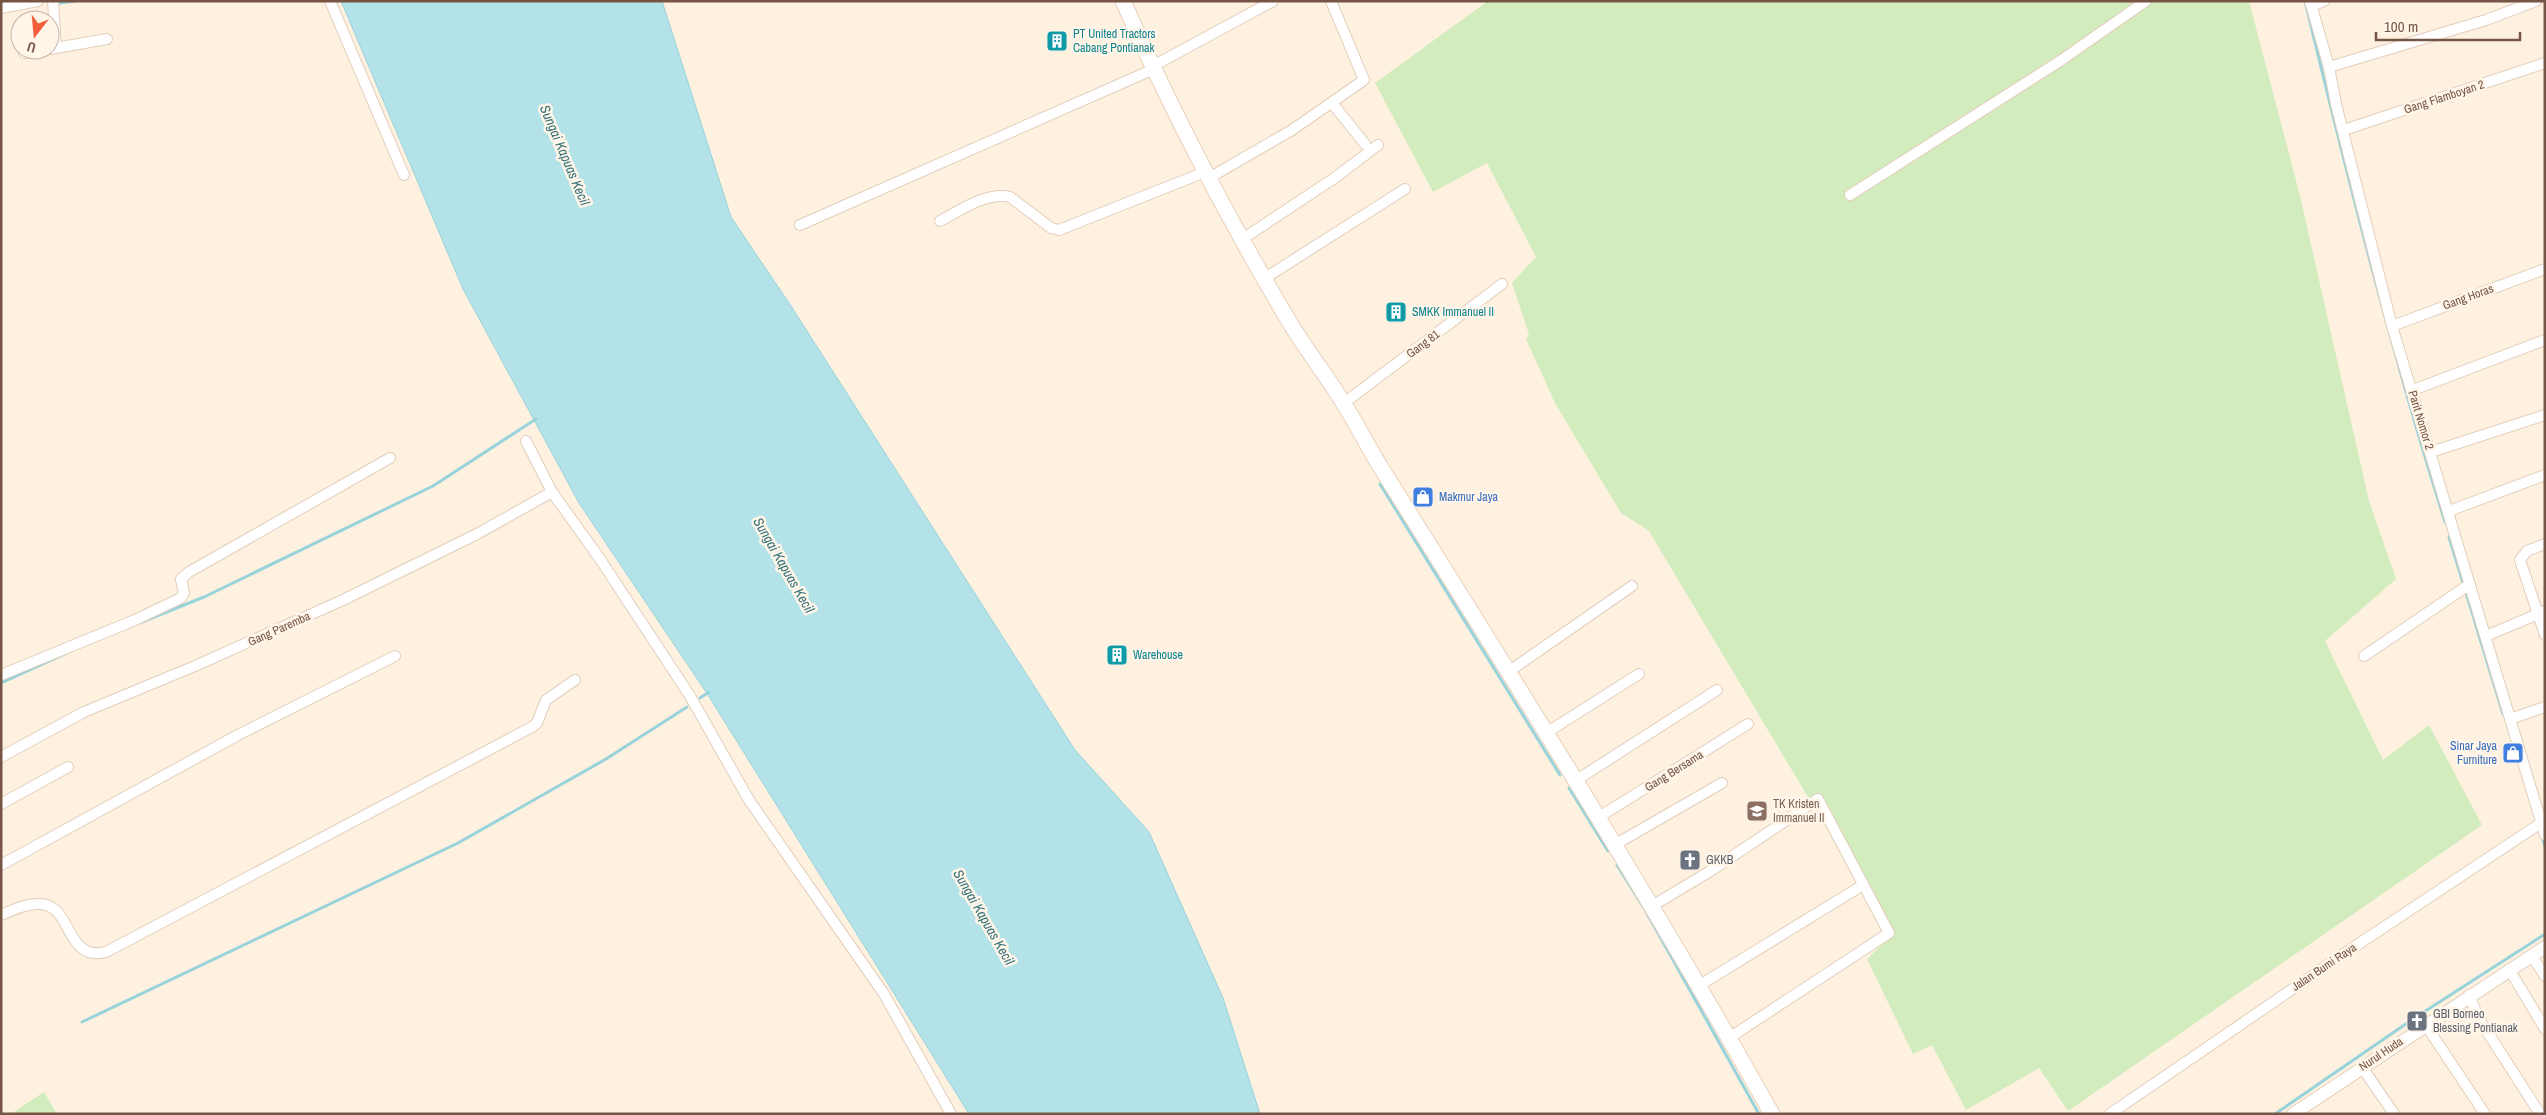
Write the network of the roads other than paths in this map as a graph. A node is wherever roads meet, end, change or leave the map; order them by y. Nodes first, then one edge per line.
1 (38, 1) edge
2 (330, 1) edge
3 (1123, 1) edge
4 (1274, 1) edge
5 (1331, 1) edge
6 (2146, 1) edge
7 (2324, 1) edge
8 (2536, 1) edge
9 (2311, 3) edge
10 (1, 8) edge
11 (107, 39) dead end
12 (60, 47) edge
13 (2545, 63) edge
14 (2329, 67) junction
15 (1153, 68) junction
16 (1332, 103) junction
17 (2344, 130) junction
18 (1364, 144) dead end
19 (1378, 145) dead end
20 (404, 175) dead end
21 (1207, 175) junction
22 (1405, 189) dead end
23 (1850, 194) dead end
24 (940, 221) dead end
25 (800, 225) dead end
26 (1241, 240) junction
27 (2545, 269) edge
28 (1264, 278) junction
29 (1502, 284) dead end
30 (2392, 326) junction
31 (2545, 340) edge
32 (2413, 390) junction
33 (1344, 403) junction
34 (2545, 415) edge
35 (526, 441) dead end
36 (2431, 452) junction
37 (390, 458) dead end
38 (2545, 475) edge
39 (552, 492) junction
40 (2449, 511) junction
41 (2545, 544) edge
42 (2470, 584) junction
43 (1632, 586) dead end
44 (2541, 613) edge
45 (2545, 635) edge
46 (2486, 636) junction
47 (395, 656) dead end
48 (2364, 656) dead end
49 (1508, 672) junction
50 (1639, 674) dead end
51 (1, 675) edge
52 (575, 680) dead end
53 (1717, 690) dead end
54 (2545, 707) edge
55 (2510, 718) junction
56 (1748, 724) dead end
57 (1546, 733) junction
58 (1, 757) edge
59 (68, 766) dead end
60 (1575, 781) junction
61 (1722, 783) dead end
62 (1, 804) edge
63 (1599, 817) junction
64 (2541, 823) junction
65 (2545, 835) edge
66 (1616, 844) junction
67 (1, 865) edge
68 (1863, 885) junction
69 (1652, 906) junction
70 (1, 915) edge
71 (2545, 947) edge
72 (2532, 955) junction
73 (2509, 969) junction
74 (2545, 976) edge
75 (1700, 985) junction
76 (2469, 996) junction
77 (2425, 1024) junction
78 (2545, 1029) edge
79 (1729, 1038) junction
80 (2362, 1067) junction
81 (951, 1114) edge
82 (1772, 1114) edge
83 (2110, 1114) edge
84 (2293, 1114) edge
85 (2394, 1114) edge
86 (2485, 1114) edge
87 (2540, 1114) edge

1 - 10 street
2 - 20 street
3 - 15 main road
4 - 15 street
5 - 16 street
6 - 23 street
7 - 9 street
8 - 14 street
9 - 14 street, Parit Nomor 2
11 - 12 street
13 - 17 street, Gang Flamboyan 2
14 - 17 street, Parit Nomor 2
15 - 21 main road
15 - 25 street
16 - 18 street
16 - 21 street
17 - 30 street, Parit Nomor 2
19 - 26 street
21 - 24 street
21 - 26 main road
22 - 28 street
26 - 28 main road
27 - 30 street, Gang Horas
28 - 33 main road
29 - 33 street, Gang 81
30 - 32 street, Parit Nomor 2
31 - 32 street
32 - 36 street, Parit Nomor 2
33 - 49 main road
34 - 36 street
35 - 39 street
36 - 40 street, Parit Nomor 2
37 - 51 street
38 - 40 street
39 - 58 street, Gang Paremba
39 - 81 street
40 - 42 street, Parit Nomor 2
41 - 44 street
42 - 46 street, Parit Nomor 2
42 - 48 street
43 - 49 street
44 - 45 street
44 - 46 street
46 - 55 street, Parit Nomor 2
47 - 67 street
49 - 57 main road
50 - 57 street
52 - 70 street
53 - 60 street
54 - 55 street
55 - 64 street, Parit Nomor 2
56 - 63 street, Gang Bersama
57 - 60 main road
59 - 62 street
60 - 63 main road
61 - 66 street
63 - 66 main road
64 - 65 street, Parit Nomor 2
64 - 83 street, Jalan Bumi Raya
66 - 69 main road
68 - 69 street
68 - 75 street
68 - 79 street
69 - 75 main road
71 - 72 street, Nurul Huda
72 - 73 street, Nurul Huda
72 - 74 street
73 - 76 street, Nurul Huda
73 - 78 street
75 - 79 main road
76 - 77 street, Nurul Huda
76 - 87 street
77 - 80 street, Nurul Huda
77 - 86 street
79 - 82 main road
80 - 84 street, Nurul Huda
80 - 85 street

